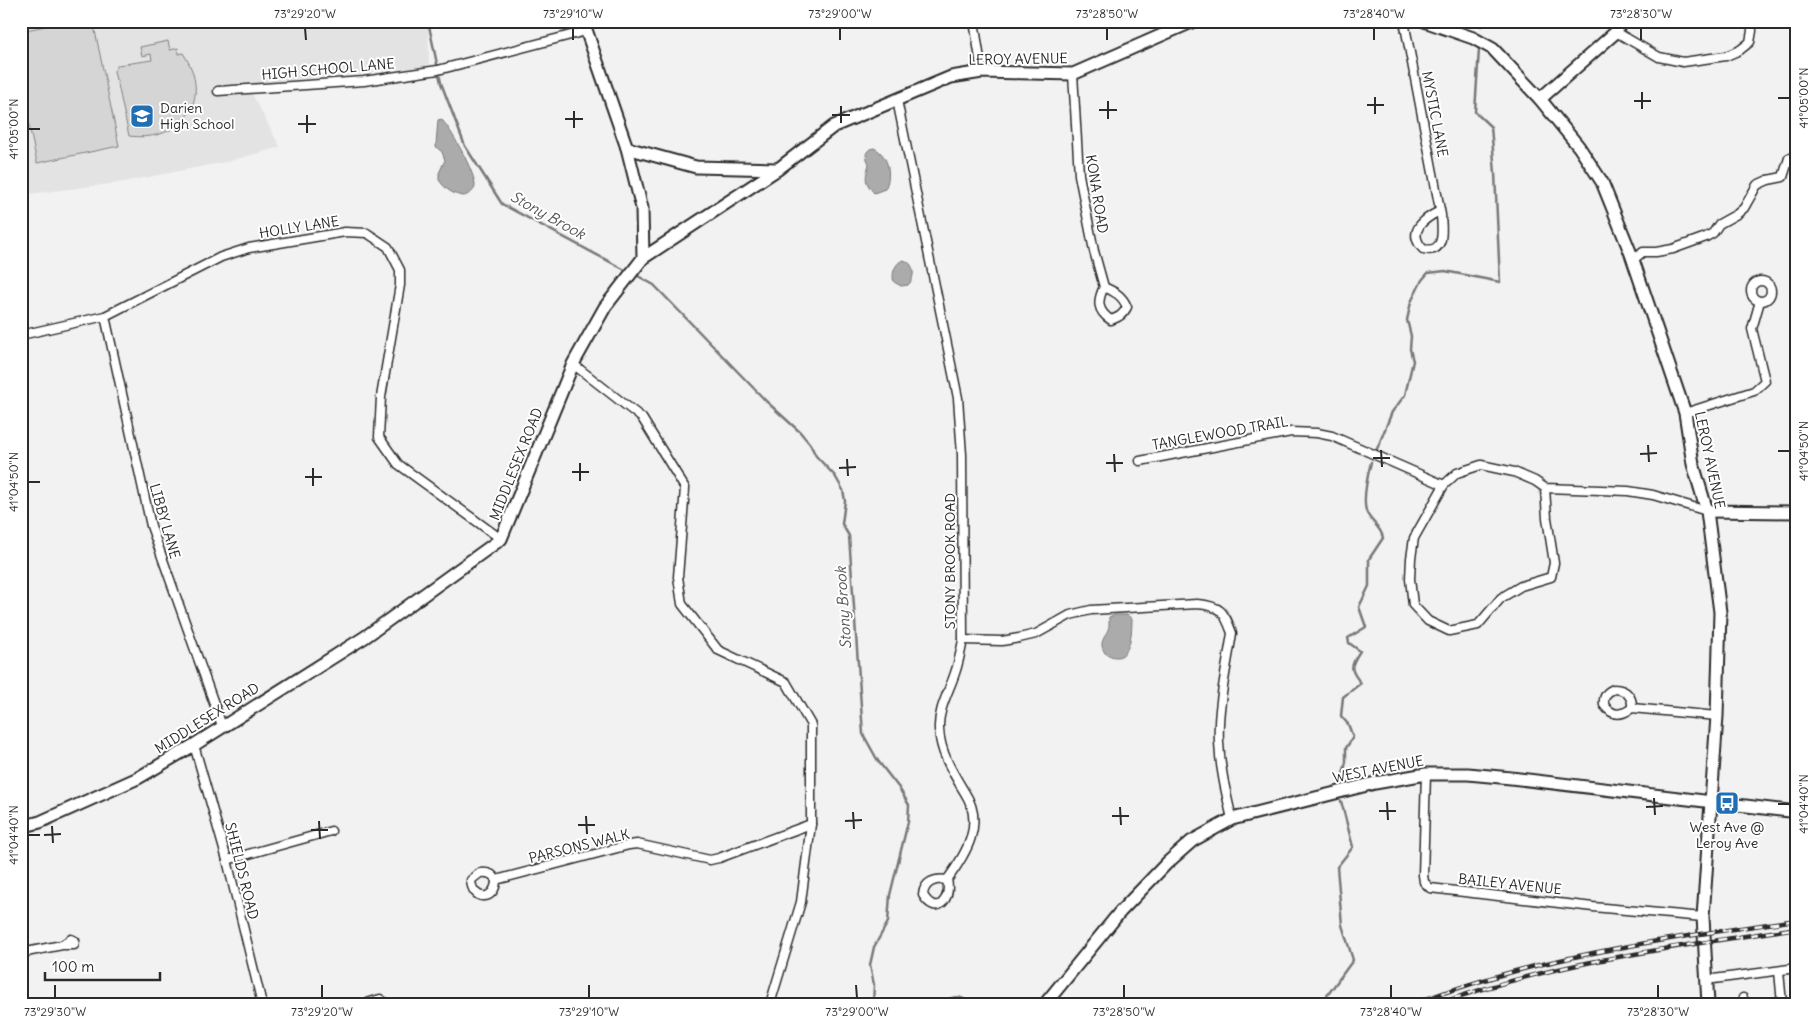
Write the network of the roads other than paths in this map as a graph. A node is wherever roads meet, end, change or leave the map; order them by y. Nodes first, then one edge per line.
1 (974, 21) edge
2 (1194, 21) edge
3 (1404, 21) edge
4 (1424, 21) edge
5 (1751, 21) edge
6 (585, 26) edge
7 (1619, 27) edge
8 (982, 72) junction
9 (1073, 74) junction
10 (218, 91) dead end
11 (1540, 99) junction
12 (897, 100) junction
13 (627, 148) junction
14 (1789, 158) dead end
15 (778, 169) junction
16 (1440, 211) junction
17 (643, 258) junction
18 (1633, 260) junction
19 (1104, 287) dead end
20 (1760, 301) dead end
21 (105, 316) junction
22 (21, 335) edge
23 (573, 364) junction
24 (1685, 413) junction
25 (1140, 460) dead end
26 (1444, 485) junction
27 (1545, 488) junction
28 (1706, 511) junction
29 (1797, 512) edge
30 (502, 539) junction
31 (963, 640) junction
32 (1632, 708) dead end
33 (1717, 716) junction
34 (222, 726) junction
35 (194, 745) junction
36 (1426, 774) junction
37 (1711, 801) junction
38 (1797, 812) edge
39 (1232, 819) junction
40 (811, 824) junction
41 (21, 827) edge
42 (331, 831) dead end
43 (228, 860) junction
44 (496, 880) dead end
45 (947, 880) dead end
46 (1703, 917) junction
47 (62, 945) dead end
48 (21, 953) edge
49 (1797, 968) edge
50 (1779, 971) junction
51 (1706, 980) junction
52 (262, 1004) edge
53 (364, 1004) edge
54 (387, 1004) edge
55 (770, 1004) edge
56 (1045, 1004) edge
57 (1708, 1004) edge
58 (1782, 1004) edge

1 - 8 street
2 - 9 street, LEROY AVENUE
3 - 16 street, MYSTIC LANE
4 - 11 street, LEROY AVENUE
5 - 7 street
6 - 10 street, HIGH SCHOOL LANE
6 - 13 street
7 - 11 street
8 - 9 street, LEROY AVENUE
8 - 12 street, LEROY AVENUE
9 - 19 street, KONA ROAD
11 - 18 street, LEROY AVENUE
12 - 15 street, LEROY AVENUE
12 - 31 street, STONY BROOK ROAD
13 - 15 street
13 - 17 street
14 - 18 street
15 - 17 street, LEROY AVENUE
16 - 16 street, MYSTIC LANE
17 - 23 street, MIDDLESEX ROAD
18 - 24 street, LEROY AVENUE
20 - 24 street
21 - 22 street, HOLLY LANE
21 - 30 street, HOLLY LANE
21 - 34 street, LIBBY LANE
23 - 30 street, MIDDLESEX ROAD
23 - 40 street
24 - 28 street, LEROY AVENUE
25 - 26 street, TANGLEWOOD TRAIL
26 - 27 street
26 - 27 street
27 - 28 street
28 - 29 street
28 - 33 street, LEROY AVENUE
30 - 34 street, MIDDLESEX ROAD
31 - 39 street, STONY BROOK ROAD
31 - 45 street
32 - 33 street
33 - 37 street, LEROY AVENUE
34 - 35 street, MIDDLESEX ROAD
35 - 41 street, MIDDLESEX ROAD
35 - 43 street, SHIELDS ROAD
36 - 37 street, WEST AVENUE
36 - 39 street, WEST AVENUE
36 - 46 street, BAILEY AVENUE
37 - 38 street, WEST AVENUE
37 - 46 street, LEROY AVENUE
39 - 56 street, WEST AVENUE
40 - 44 street, PARSONS WALK
40 - 55 street
42 - 43 street
43 - 52 street, SHIELDS ROAD
46 - 51 street, LEROY AVENUE
47 - 48 street
49 - 50 street
50 - 51 street
50 - 58 street
51 - 57 street, LEROY AVENUE
53 - 54 street

